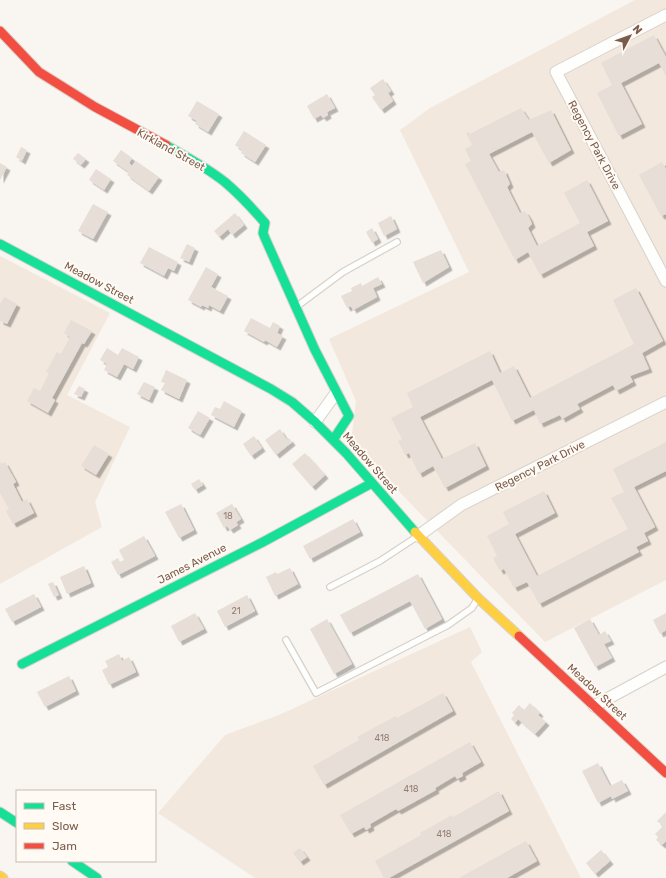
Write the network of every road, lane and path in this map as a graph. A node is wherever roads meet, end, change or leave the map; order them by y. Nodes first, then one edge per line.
1 (666, 15) edge
2 (0, 31) edge
3 (397, 242) dead end
4 (0, 244) edge
5 (663, 268) edge
6 (666, 281) edge
7 (296, 307) junction
8 (336, 393) junction
9 (666, 402) edge
10 (315, 422) junction
11 (333, 440) junction
12 (372, 483) junction
13 (418, 536) junction
14 (330, 587) dead end
15 (478, 598) junction
16 (286, 640) dead end
17 (22, 664) dead end
18 (666, 667) edge
19 (594, 706) junction
20 (666, 773) edge
21 (0, 812) edge
22 (16, 822) edge
23 (73, 862) edge
24 (0, 876) edge
25 (3, 878) edge
26 (97, 878) edge

1 - 5 street, Regency Park Drive
2 - 7 main road, Kirkland Street
3 - 7 lane
4 - 10 main road, Meadow Street
5 - 6 street, Regency Park Drive
7 - 8 main road, Kirkland Street
8 - 10 street
8 - 11 main road, Kirkland Street
9 - 13 street, Regency Park Drive
10 - 11 main road, Meadow Street
11 - 12 main road, Meadow Street
12 - 13 main road, Meadow Street
12 - 17 main road, James Avenue
13 - 14 lane
13 - 15 main road, Meadow Street
15 - 16 lane
15 - 19 main road, Meadow Street
18 - 19 street
19 - 20 main road, Meadow Street
21 - 22 main road
23 - 26 main road
24 - 25 main road

